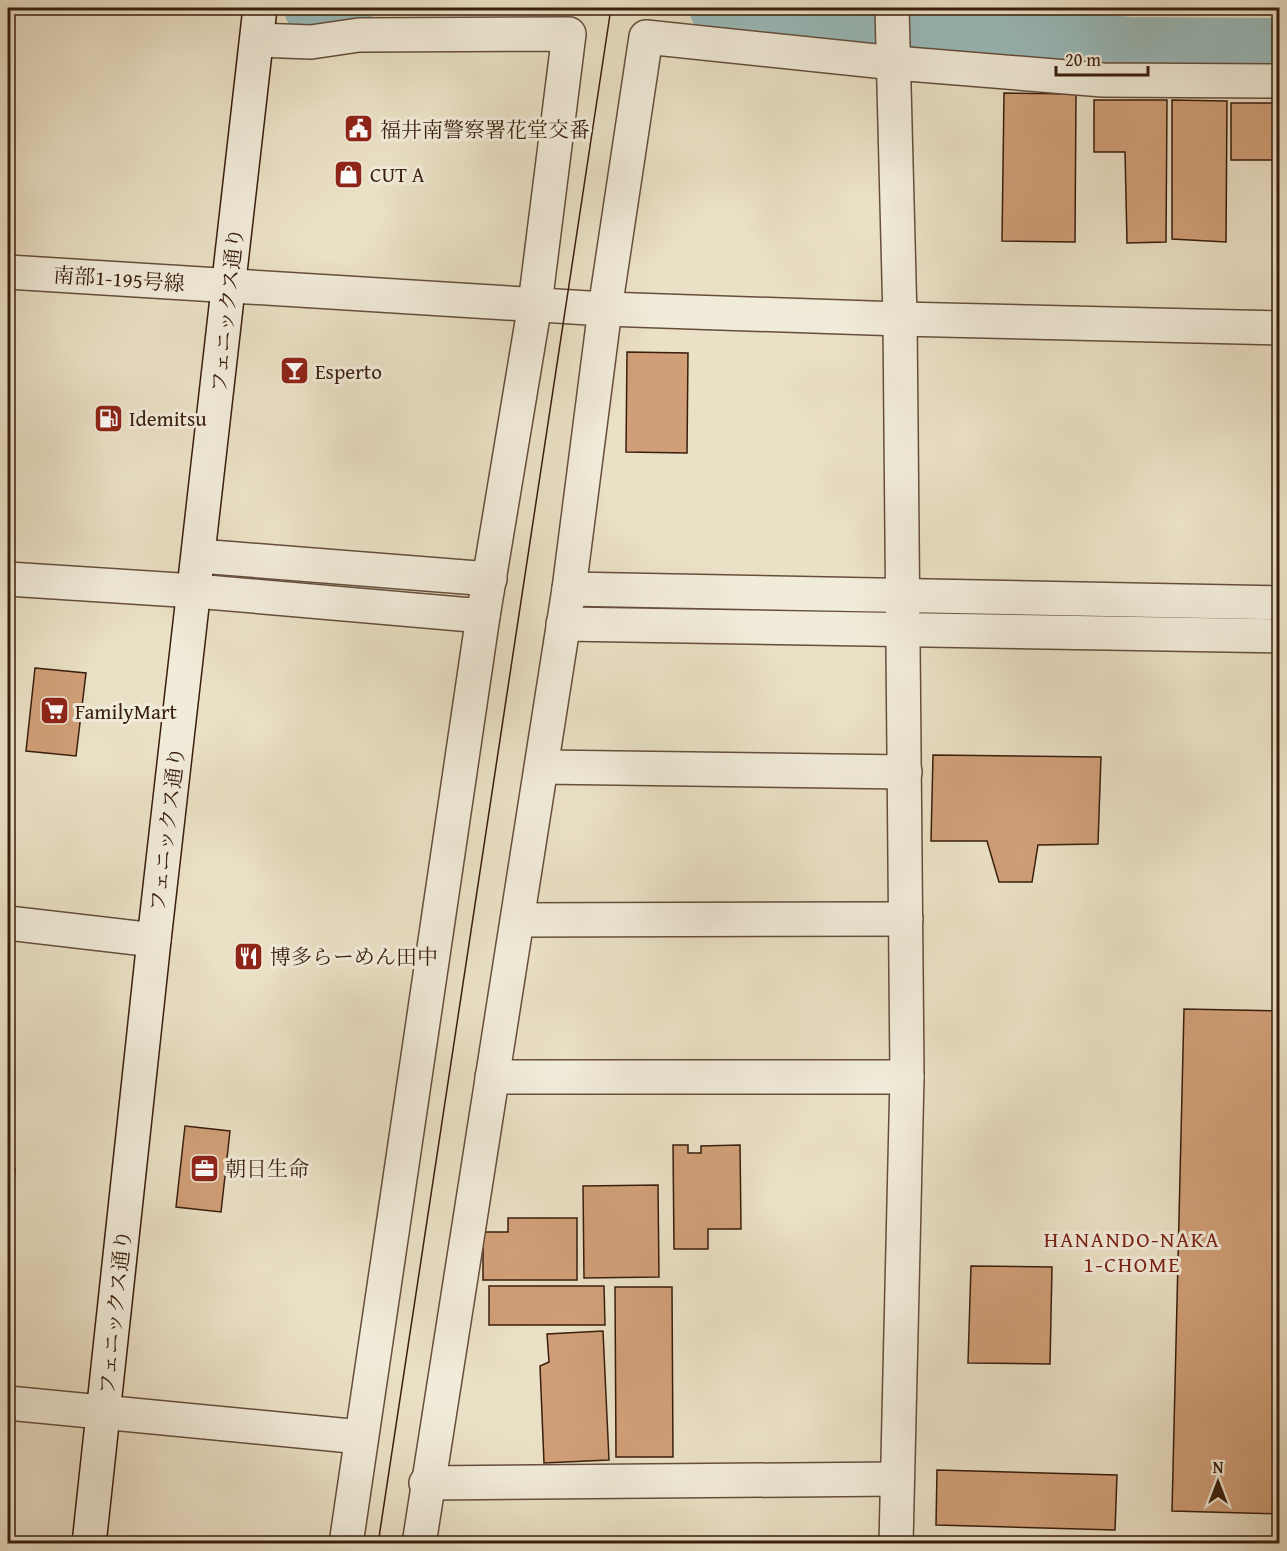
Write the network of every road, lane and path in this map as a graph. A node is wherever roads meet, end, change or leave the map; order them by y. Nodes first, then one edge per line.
1 (891, 8) edge
2 (571, 22) edge
3 (258, 25) edge
4 (895, 57) junction
5 (1280, 81) edge
6 (8, 272) edge
7 (230, 286) junction
8 (535, 304) junction
9 (606, 309) junction
10 (900, 319) junction
11 (1280, 328) edge
12 (199, 556) junction
13 (8, 579) edge
14 (490, 579) junction
15 (569, 589) junction
16 (195, 591) junction
17 (902, 595) junction
18 (1280, 603) edge
19 (483, 616) junction
20 (563, 624) junction
21 (903, 630) junction
22 (1280, 636) edge
23 (542, 767) junction
24 (905, 772) junction
25 (906, 919) junction
26 (518, 920) junction
27 (8, 923) edge
28 (154, 940) junction
29 (492, 1077) junction
30 (908, 1077) junction
31 (8, 1402) edge
32 (104, 1412) junction
33 (361, 1437) junction
34 (896, 1479) junction
35 (426, 1483) junction
36 (89, 1544) edge
37 (346, 1544) edge
38 (418, 1544) edge
39 (896, 1544) edge

1 - 4 street
2 - 3 street
2 - 8 street
3 - 7 street, フェニックス通り
4 - 5 street
4 - 9 street
4 - 10 street
6 - 7 street, 南部1-195号線
7 - 8 street, 南部1-195号線
7 - 12 street, フェニックス通り
8 - 9 street, 南部1-195号線
8 - 14 street
9 - 10 street, 南部1-195号線
9 - 15 street
10 - 11 street, 南部1-195号線
10 - 17 street
12 - 14 street
12 - 16 street, フェニックス通り
13 - 16 street
14 - 19 street
15 - 17 street
15 - 20 street
16 - 19 street
16 - 28 street, フェニックス通り
17 - 18 street
17 - 21 street
19 - 33 street
20 - 21 street
20 - 23 street
21 - 22 street
21 - 24 street
23 - 24 street
23 - 26 street
24 - 25 street
25 - 26 street
25 - 30 street
26 - 29 street
27 - 28 street
28 - 32 street, フェニックス通り
29 - 30 street
29 - 35 street
30 - 34 street
31 - 32 street
32 - 33 street
32 - 36 street, フェニックス通り
33 - 37 street
34 - 35 street
34 - 39 street
35 - 38 street

